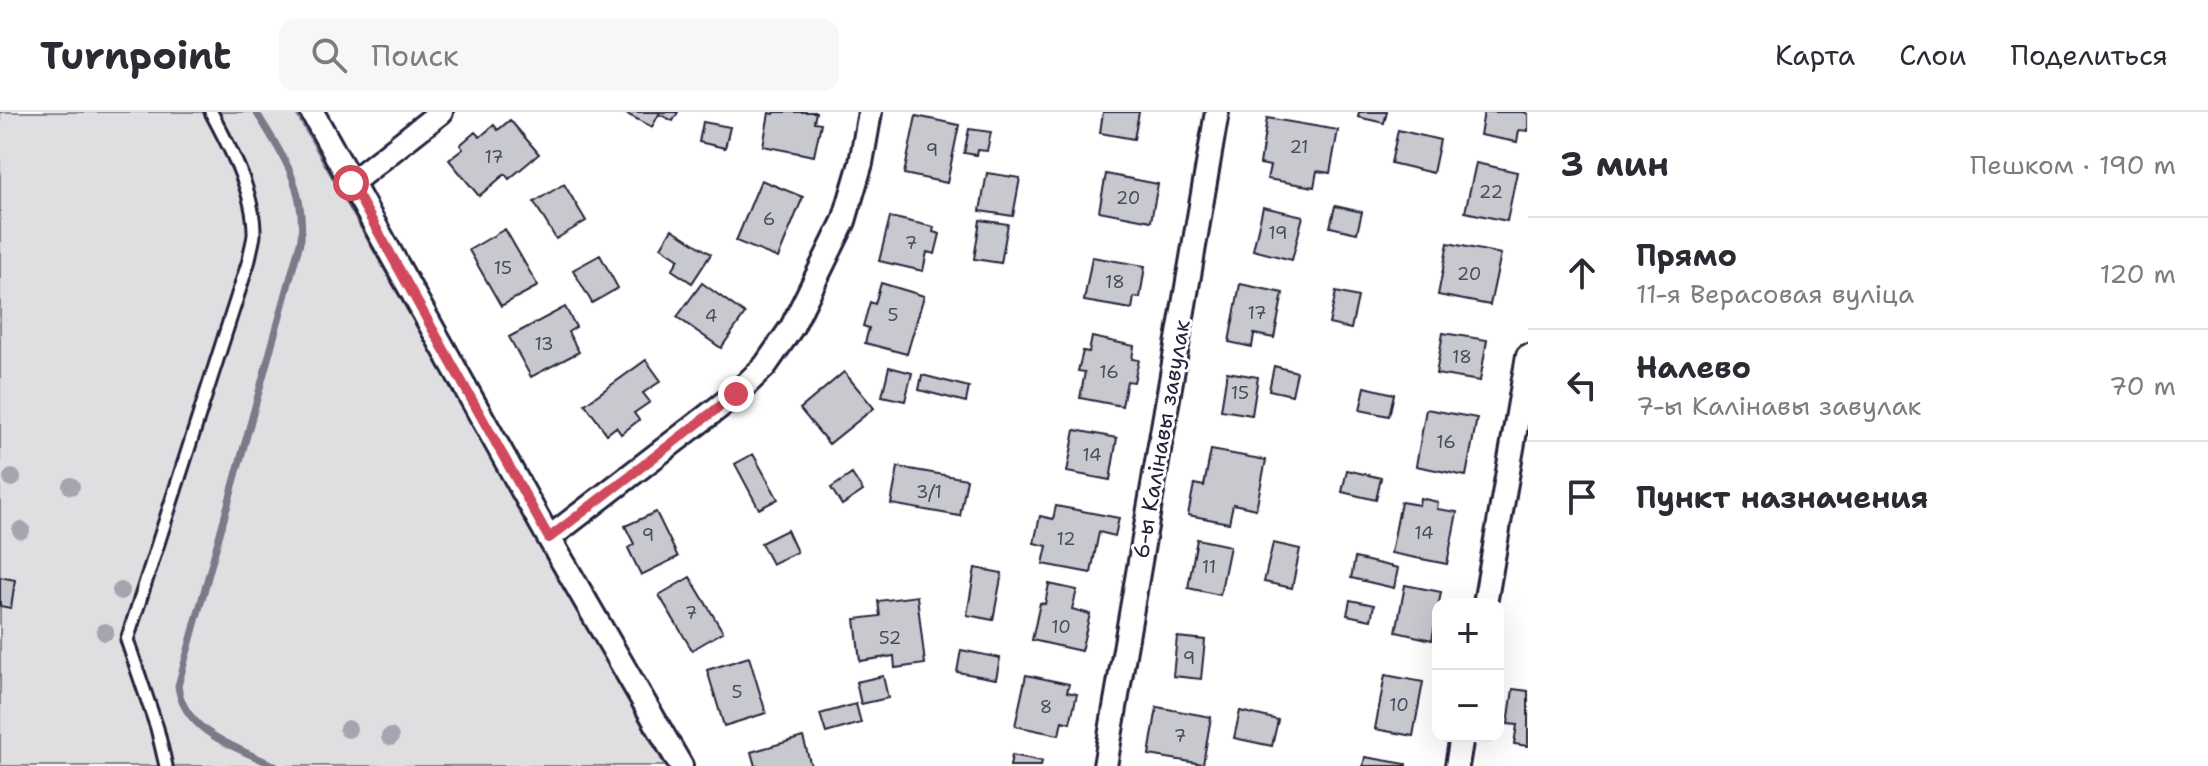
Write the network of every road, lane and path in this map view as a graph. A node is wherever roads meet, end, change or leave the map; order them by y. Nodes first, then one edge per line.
1 (211, 112) edge
2 (312, 112) edge
3 (441, 112) edge
4 (870, 112) edge
5 (1217, 112) edge
6 (351, 183) junction
7 (1528, 356) edge
8 (549, 538) junction
9 (1486, 598) edge
10 (1461, 742) edge
11 (166, 766) edge
12 (681, 766) edge
13 (1105, 766) edge
14 (1457, 766) edge

1 - 11 lane
2 - 6 street
3 - 6 street
4 - 8 street
5 - 13 street, 6-ы Калінавы завулак
6 - 8 street
7 - 9 street
8 - 12 street
10 - 14 street

